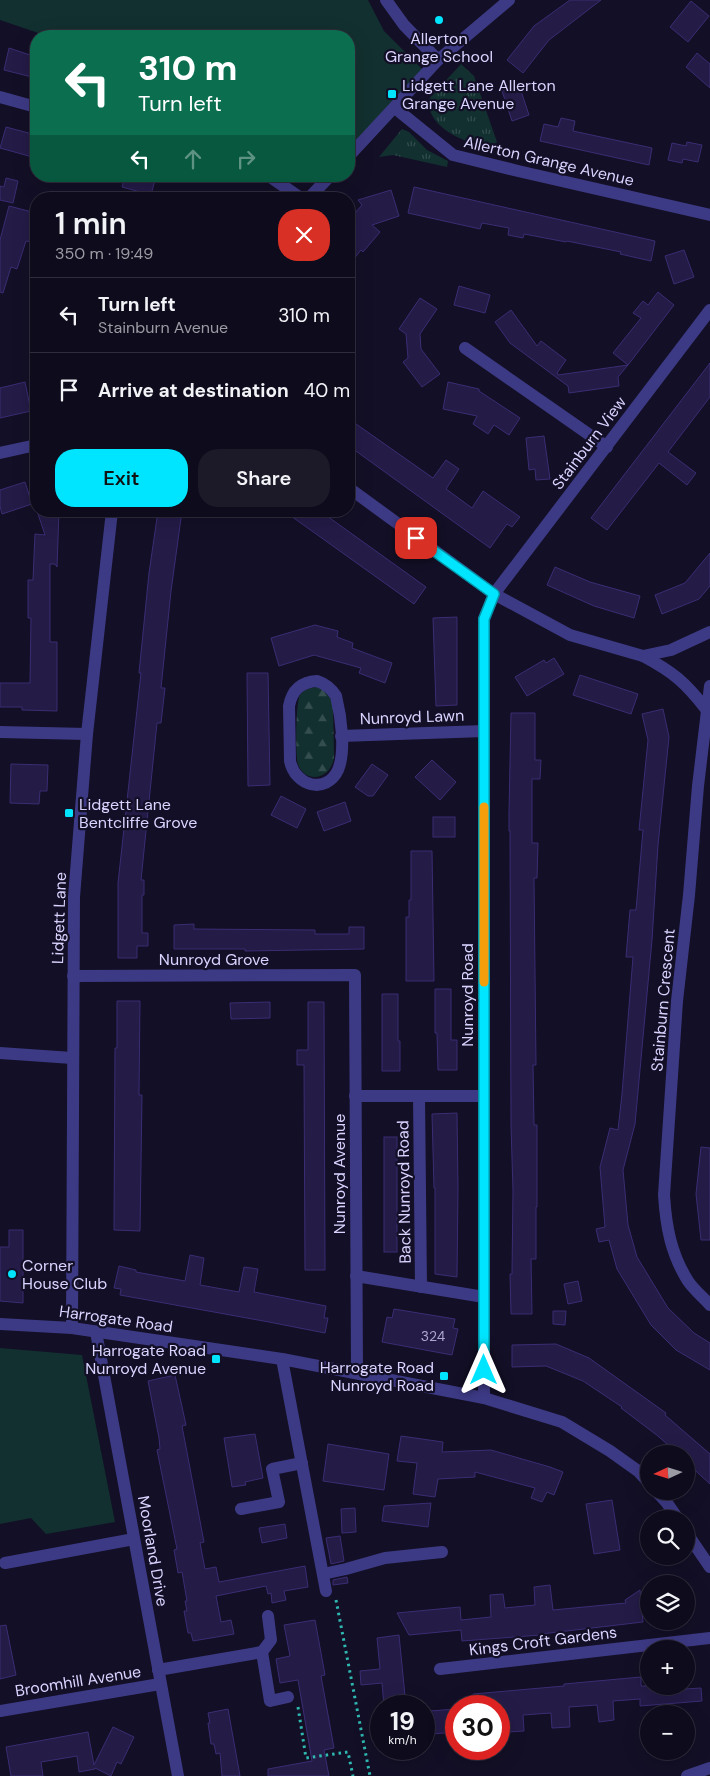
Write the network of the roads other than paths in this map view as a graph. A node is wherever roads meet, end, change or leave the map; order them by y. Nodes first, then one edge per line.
1 (386, 0) edge
2 (509, 0) edge
3 (394, 6) edge
4 (438, 60) junction
5 (0, 97) edge
6 (30, 105) edge
7 (395, 108) junction
8 (355, 150) edge
9 (278, 182) edge
10 (324, 182) edge
11 (292, 192) edge
12 (315, 192) edge
13 (710, 215) edge
14 (710, 310) edge
15 (465, 348) dead end
16 (30, 446) edge
17 (607, 447) junction
18 (0, 453) edge
19 (355, 492) edge
20 (111, 517) edge
21 (494, 594) junction
22 (710, 632) edge
23 (643, 656) junction
24 (710, 686) edge
25 (706, 709) junction
26 (484, 731) junction
27 (0, 732) edge
28 (87, 734) junction
29 (341, 736) junction
30 (355, 975) joint
31 (73, 976) junction
32 (0, 1053) edge
33 (72, 1058) junction
34 (355, 1096) junction
35 (419, 1096) junction
36 (484, 1096) junction
37 (356, 1276) junction
38 (422, 1287) junction
39 (484, 1297) junction
40 (710, 1305) edge
41 (0, 1324) edge
42 (72, 1328) junction
43 (96, 1332) junction
44 (282, 1359) junction
45 (357, 1373) junction
46 (484, 1398) junction
47 (302, 1463) junction
48 (640, 1474) edge
49 (664, 1500) edge
50 (241, 1509) dead end
51 (672, 1510) edge
52 (134, 1539) junction
53 (695, 1545) edge
54 (442, 1552) dead end
55 (5, 1564) dead end
56 (710, 1567) edge
57 (323, 1574) junction
58 (326, 1591) road end
59 (268, 1616) dead end
60 (710, 1638) edge
61 (262, 1652) junction
62 (440, 1669) dead end
63 (158, 1670) junction
64 (160, 1684) junction
65 (288, 1697) road end
66 (0, 1711) edge
67 (710, 1768) edge
68 (178, 1776) edge
69 (687, 1776) edge

1 - 3 street
2 - 4 street
3 - 4 street
4 - 7 street
5 - 6 street
7 - 8 street
7 - 13 street, Allerton Grange Avenue
9 - 11 street
10 - 12 street
14 - 17 street, Stainburn View
15 - 17 street
16 - 18 street
17 - 21 street, Stainburn View
19 - 21 street
20 - 28 street, Lidgett Lane
21 - 23 street
21 - 26 street, Nunroyd Road
22 - 23 street
23 - 25 street
24 - 25 street, Stainburn Crescent
25 - 40 street, Stainburn Crescent
26 - 29 street, Nunroyd Lawn
26 - 36 street, Nunroyd Road
27 - 28 street
28 - 31 street, Lidgett Lane
29 - 29 street, Nunroyd Lawn
30 - 31 street, Nunroyd Grove
30 - 34 street, Nunroyd Avenue
31 - 33 street, Lidgett Lane
32 - 33 street
33 - 42 street, Lidgett Lane
34 - 35 street
34 - 37 street, Nunroyd Avenue
35 - 36 street
35 - 38 street, Back Nunroyd Road
36 - 39 street, Nunroyd Road
37 - 38 street
37 - 45 street, Nunroyd Avenue
38 - 39 street
39 - 46 street, Nunroyd Road
41 - 42 street, Harrogate Road
42 - 43 street, Harrogate Road
43 - 44 street, Harrogate Road
43 - 52 street, Moorland Drive
44 - 45 street, Harrogate Road
44 - 47 street
45 - 46 street, Harrogate Road
46 - 48 street, Harrogate Road
47 - 50 street
47 - 57 street
49 - 51 street
52 - 55 street
52 - 63 street, Moorland Drive
53 - 56 street
54 - 57 street
57 - 58 street
59 - 61 street
60 - 62 street, Kings Croft Gardens
61 - 63 street
61 - 65 street
63 - 64 street, Moorland Drive
64 - 66 street, Broomhill Avenue
64 - 68 street, Moorland Drive
67 - 69 street

